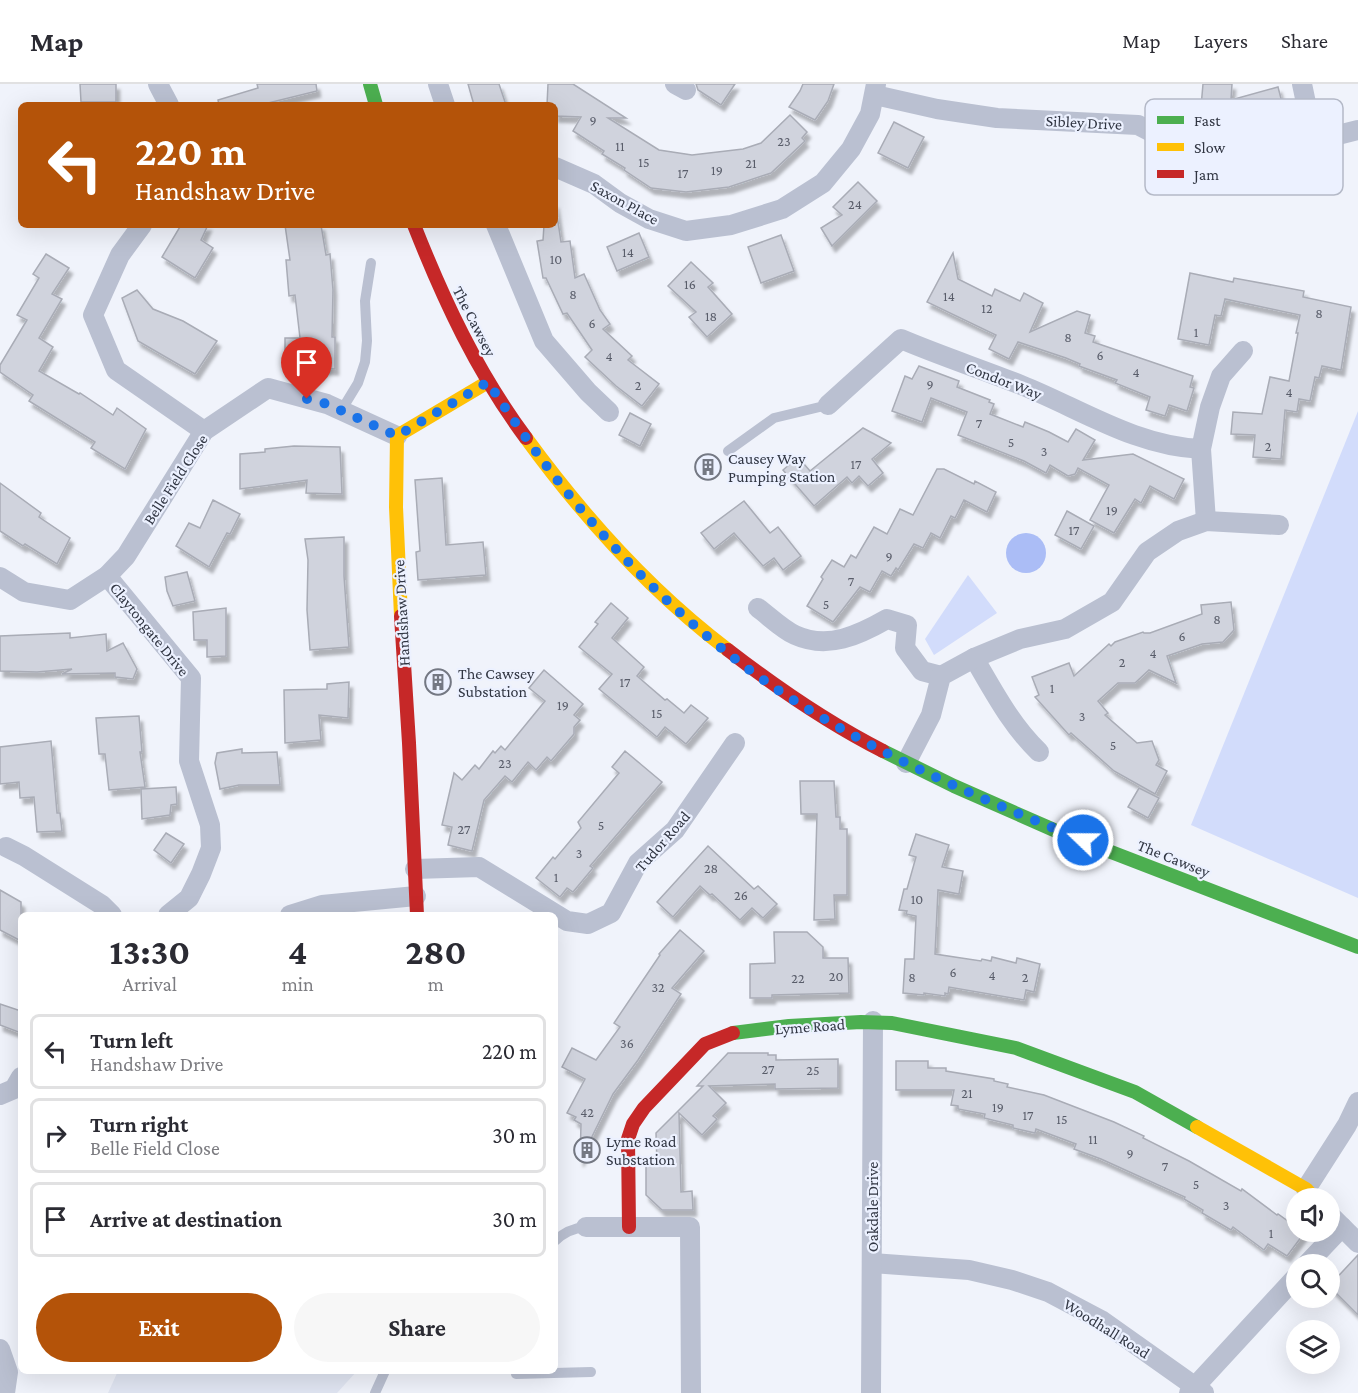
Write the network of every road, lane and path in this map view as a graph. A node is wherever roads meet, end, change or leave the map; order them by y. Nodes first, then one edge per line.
1 (158, 84) edge
2 (370, 84) edge
3 (438, 84) edge
4 (1302, 84) edge
5 (876, 89) edge
6 (1305, 99) edge
7 (167, 102) edge
8 (375, 102) edge
9 (444, 102) edge
10 (1145, 129) edge
11 (1358, 130) edge
12 (1343, 134) edge
13 (558, 168) edge
14 (140, 228) edge
15 (415, 228) edge
16 (497, 228) edge
17 (371, 263) dead end
18 (1243, 351) dead end
19 (488, 382) junction
20 (828, 405) joint
21 (341, 411) junction
22 (609, 412) dead end
23 (204, 431) junction
24 (397, 436) junction
25 (1202, 449) junction
26 (728, 451) dead end
27 (1206, 521) junction
28 (1279, 525) dead end
29 (107, 576) junction
30 (1, 580) edge
31 (758, 608) dead end
32 (974, 658) junction
33 (941, 676) junction
34 (735, 743) dead end
35 (1039, 752) dead end
36 (906, 763) junction
37 (6, 847) dead end
38 (415, 869) junction
39 (416, 905) edge
40 (109, 912) edge
41 (172, 912) edge
42 (300, 912) edge
43 (552, 912) edge
44 (558, 915) edge
45 (1358, 947) edge
46 (873, 1022) junction
47 (18, 1082) edge
48 (0, 1095) edge
49 (1358, 1102) edge
50 (1300, 1188) edge
51 (1313, 1188) edge
52 (1340, 1226) edge
53 (586, 1227) joint
54 (629, 1227) junction
55 (558, 1239) edge
56 (1358, 1243) edge
57 (872, 1263) junction
58 (1286, 1288) edge
59 (0, 1349) edge
60 (591, 1372) dead end
61 (558, 1373) edge
62 (384, 1374) edge
63 (1196, 1391) edge
64 (5, 1393) edge
65 (375, 1393) edge
66 (691, 1393) edge
67 (871, 1393) edge

1 - 7 street
2 - 8 street
3 - 9 street
4 - 6 street
5 - 10 street, Sibley Drive
5 - 13 street, Saxon Place
11 - 12 street, Sibley Drive
14 - 23 street
15 - 19 street, The Cawsey
16 - 22 street
17 - 21 lane
18 - 25 street
19 - 24 street
19 - 36 street, The Cawsey
20 - 25 street, Condor Way
20 - 26 lane
21 - 23 street, Belle Field Close
21 - 24 street, Belle Field Close
23 - 29 street, Belle Field Close
24 - 38 street, Handshaw Drive
25 - 27 street
27 - 28 street
27 - 32 street
29 - 30 street, Belle Field Close
29 - 41 street, Claytongate Drive
31 - 33 street
32 - 33 street
32 - 35 street
33 - 36 street
34 - 44 street, Tudor Road
36 - 45 street, The Cawsey
37 - 40 street
38 - 39 street, Handshaw Drive
38 - 43 street, Tudor Road
39 - 42 street, Handshaw Drive
46 - 50 street, Lyme Road
46 - 54 street, Lyme Road
46 - 57 street, Oakdale Drive
47 - 48 street
49 - 51 street
52 - 56 street
53 - 54 street
53 - 55 lane
54 - 66 street
57 - 63 street, Woodhall Road
57 - 67 street, Oakdale Drive
58 - 63 street
59 - 64 street
60 - 61 lane
62 - 65 lane

